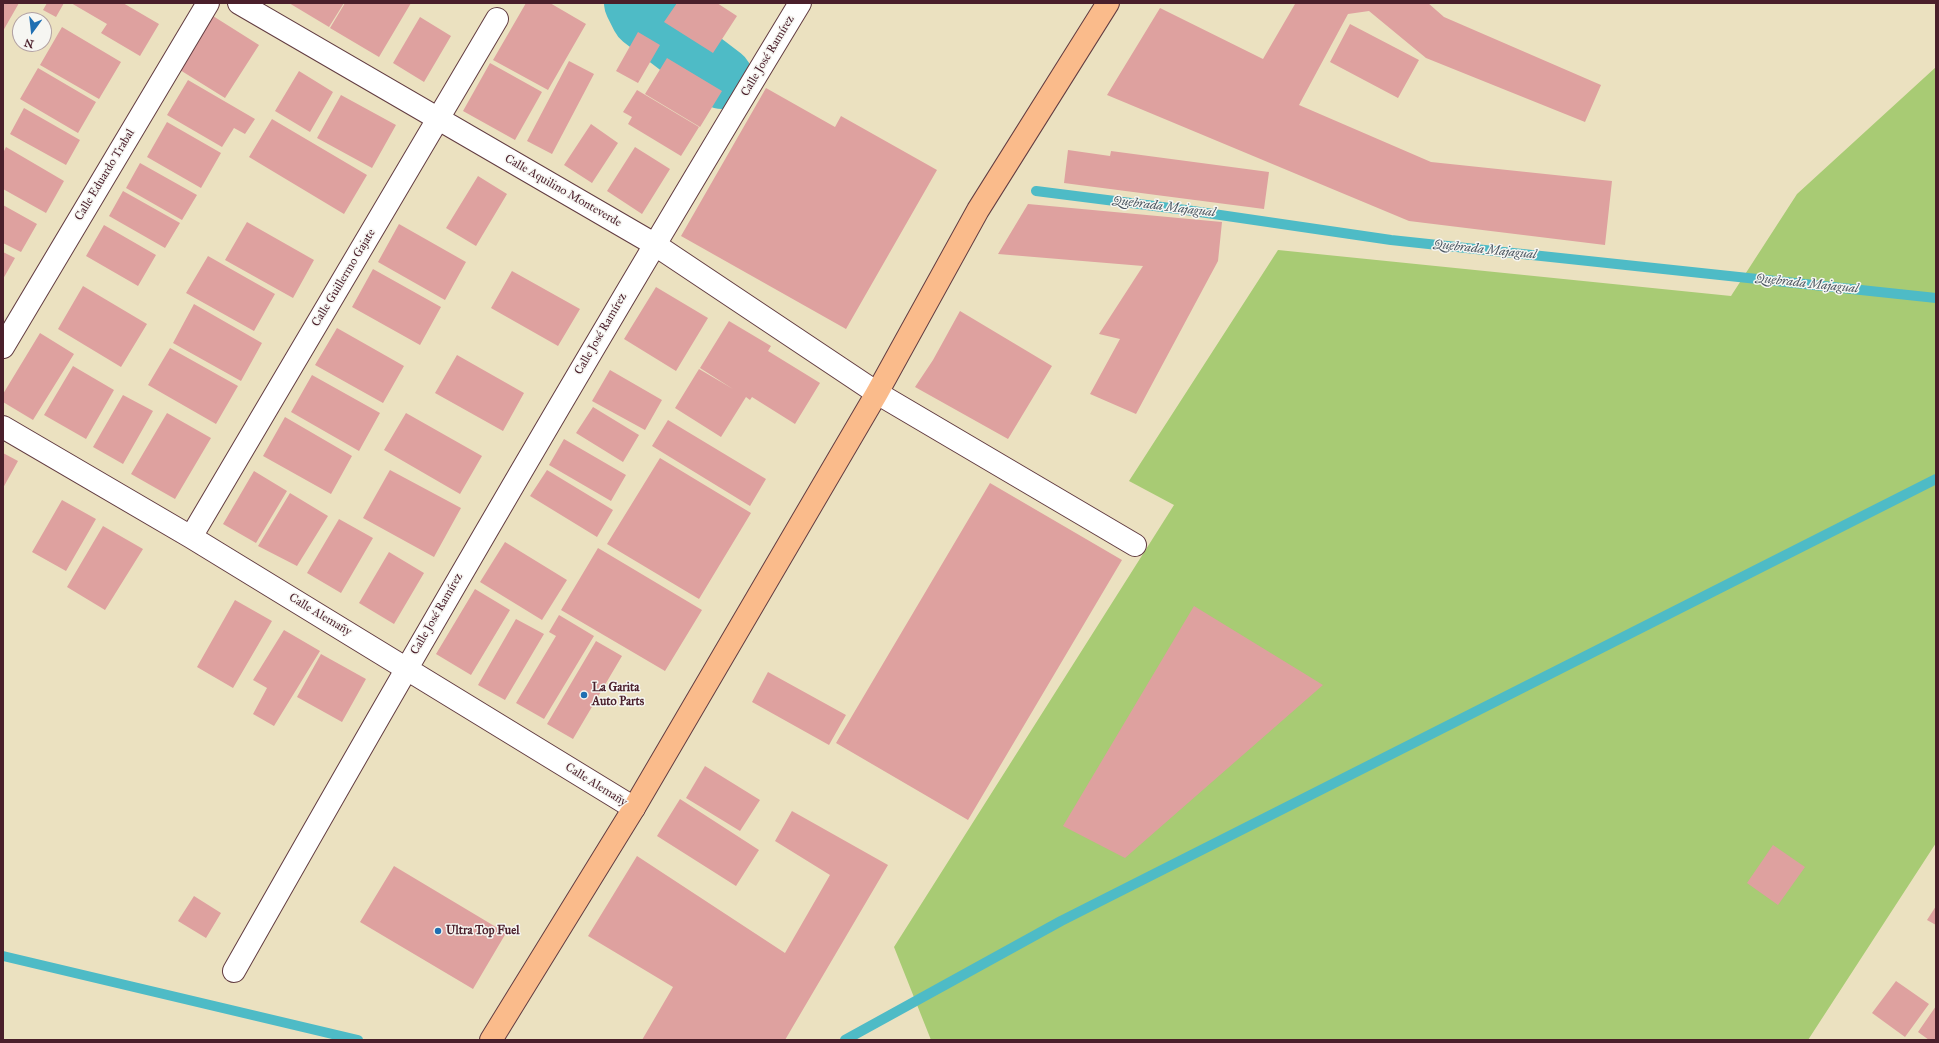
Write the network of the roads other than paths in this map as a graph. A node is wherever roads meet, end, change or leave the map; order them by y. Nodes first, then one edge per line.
1 (208, 3) edge
2 (239, 3) edge
3 (800, 3) edge
4 (1108, 3) edge
5 (497, 19) dead end
6 (438, 118) junction
7 (654, 244) junction
8 (3, 348) edge
9 (877, 393) junction
10 (3, 427) edge
11 (191, 537) junction
12 (1135, 545) dead end
13 (406, 668) junction
14 (634, 808) junction
15 (234, 971) dead end
16 (491, 1040) edge

1 - 8 street, Calle Eduardo Trabal
2 - 6 street, Calle Aquilino Monteverde
3 - 7 street, Calle José Ramírez
4 - 9 main road
5 - 6 street, Calle Guillermo Gajate
6 - 7 street, Calle Aquilino Monteverde
6 - 11 street, Calle Guillermo Gajate
7 - 9 street, Calle Aquilino Monteverde
7 - 13 street, Calle José Ramírez
9 - 12 street, Calle Aquilino Monteverde
9 - 14 main road
10 - 11 street, Calle Alemañy
11 - 13 street, Calle Alemañy
13 - 14 street, Calle Alemañy
13 - 15 street, Calle José Ramírez
14 - 16 main road

